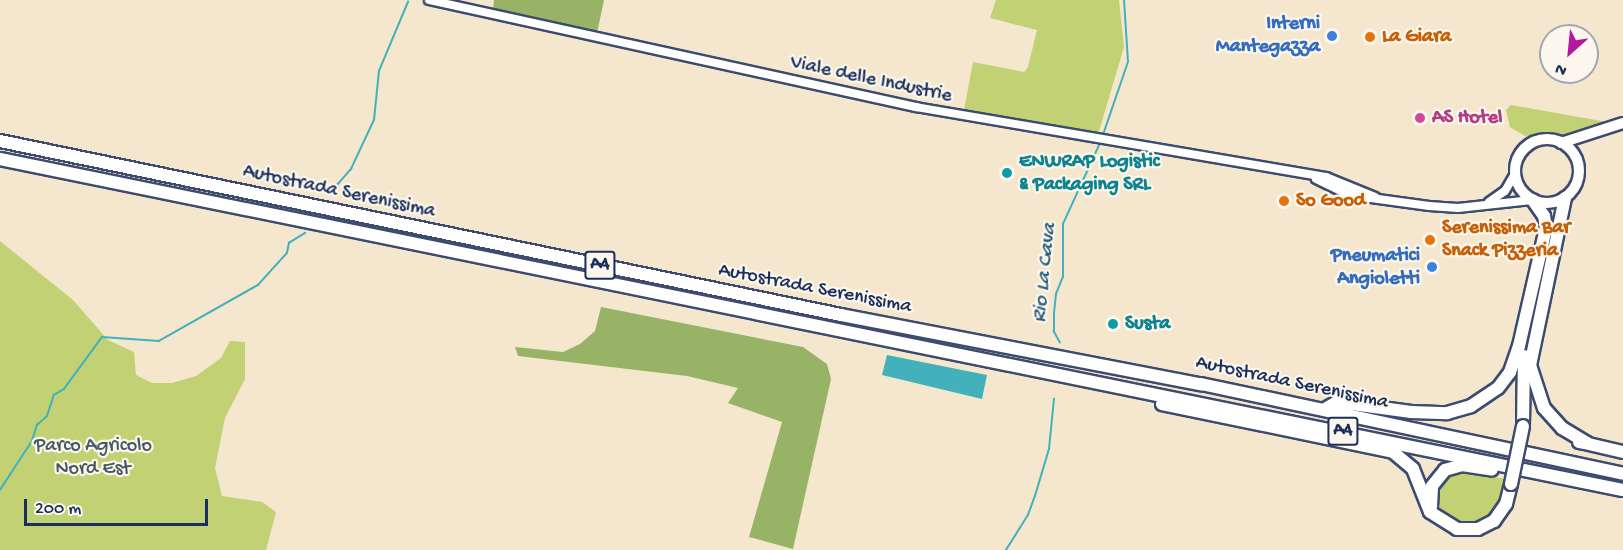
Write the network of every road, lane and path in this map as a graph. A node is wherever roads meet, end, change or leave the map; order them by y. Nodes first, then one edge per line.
1 (429, 0) edge
2 (1623, 125) edge
3 (0, 141) edge
4 (1561, 142) junction
5 (0, 159) edge
6 (1576, 159) junction
7 (1515, 174) junction
8 (1309, 176) junction
9 (1371, 196) junction
10 (1565, 198) junction
11 (1532, 200) junction
12 (1487, 203) junction
13 (1531, 289) junction
14 (1545, 292) junction
15 (1523, 367) junction
16 (1063, 377) junction
17 (1325, 410) junction
18 (1623, 452) edge
19 (1623, 474) edge
20 (1623, 490) edge
21 (1623, 495) edge
22 (1435, 516) junction

1 - 8 street, Viale delle Industrie
2 - 4 main road
2 - 6 main road
3 - 17 highway, Autostrada Serenissima / A4
4 - 6 main road
4 - 7 main road
5 - 16 highway, Autostrada Serenissima / A4
6 - 10 main road
7 - 11 main road
7 - 12 street
8 - 9 street, Viale delle Industrie
8 - 9 street, Viale delle Industrie
9 - 12 street
10 - 11 main road
10 - 14 highway
11 - 12 street
11 - 13 highway
13 - 15 highway
13 - 17 highway
14 - 15 highway
14 - 18 highway
15 - 22 highway, bridge
16 - 20 highway, Autostrada Serenissima / A4
16 - 22 highway
17 - 19 highway, Autostrada Serenissima / A4
21 - 22 highway

